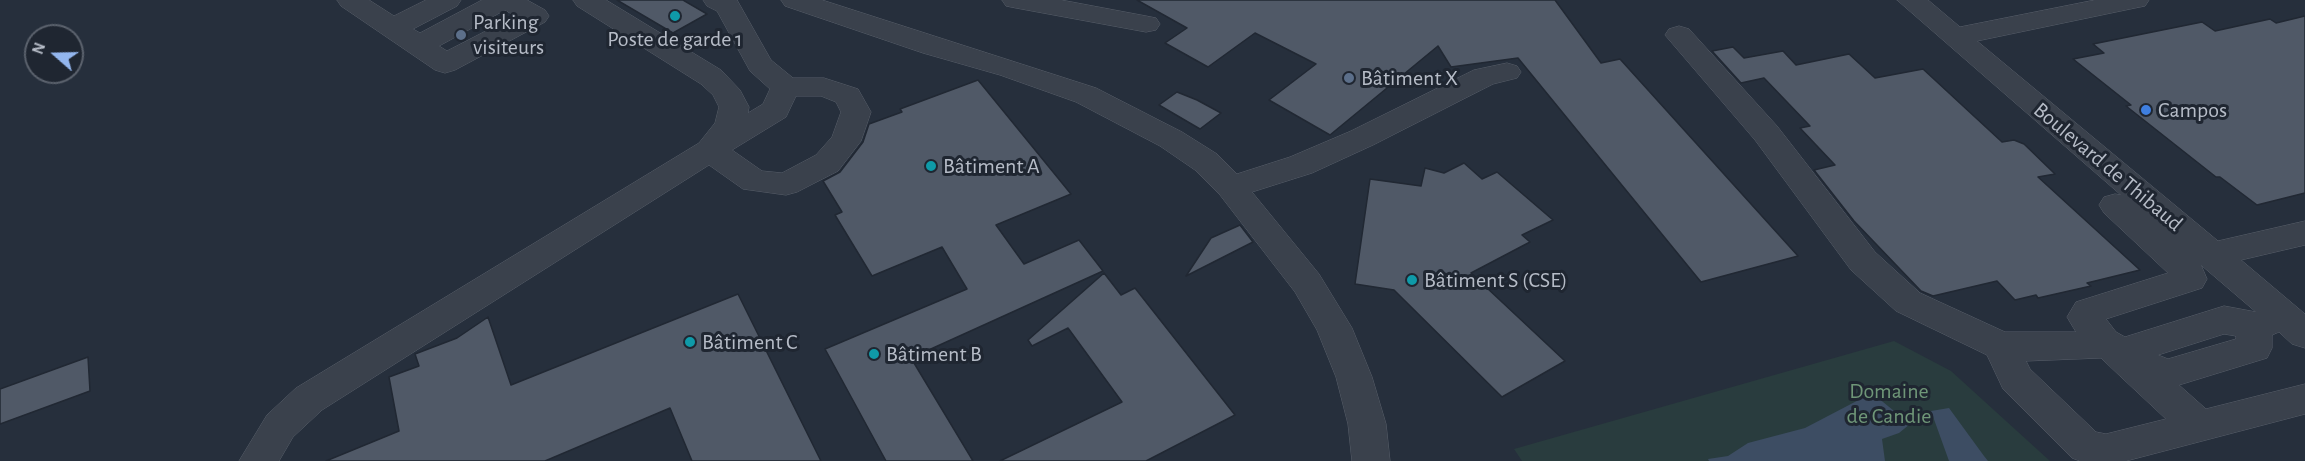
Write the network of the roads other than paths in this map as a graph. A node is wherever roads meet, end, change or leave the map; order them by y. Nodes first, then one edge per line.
1 (351, 0) edge
2 (503, 0) edge
3 (508, 0) edge
4 (587, 0) edge
5 (717, 0) edge
6 (795, 0) edge
7 (1016, 0) edge
8 (1911, 0) edge
9 (2135, 0) edge
10 (445, 7) edge
11 (1146, 24) dead end
12 (393, 28) junction
13 (1679, 35) dead end
14 (1954, 37) junction
15 (490, 40) junction
16 (419, 45) junction
17 (1507, 72) dead end
18 (786, 87) junction
19 (710, 150) junction
20 (1231, 187) junction
21 (2115, 205) dead end
22 (2304, 235) edge
23 (2211, 255) junction
24 (2281, 326) edge
25 (2104, 343) junction
26 (2001, 346) junction
27 (2137, 364) junction
28 (2305, 399) edge
29 (2199, 426) junction
30 (258, 461) edge
31 (1371, 461) edge

1 - 12 street
2 - 10 street
3 - 15 street
4 - 19 street
5 - 18 street
6 - 20 street
7 - 11 street
8 - 14 street, Boulevard de Thibaud
9 - 14 street
10 - 12 street
10 - 15 street
10 - 16 street
12 - 16 street
13 - 26 street
14 - 23 street, Boulevard de Thibaud
15 - 16 street
17 - 20 street
18 - 19 street
18 - 19 street
19 - 30 street
20 - 31 street
21 - 25 street
22 - 23 street
23 - 24 street, Boulevard de Thibaud
24 - 27 street
25 - 26 street
25 - 27 street
26 - 29 street
27 - 29 street
28 - 29 street

